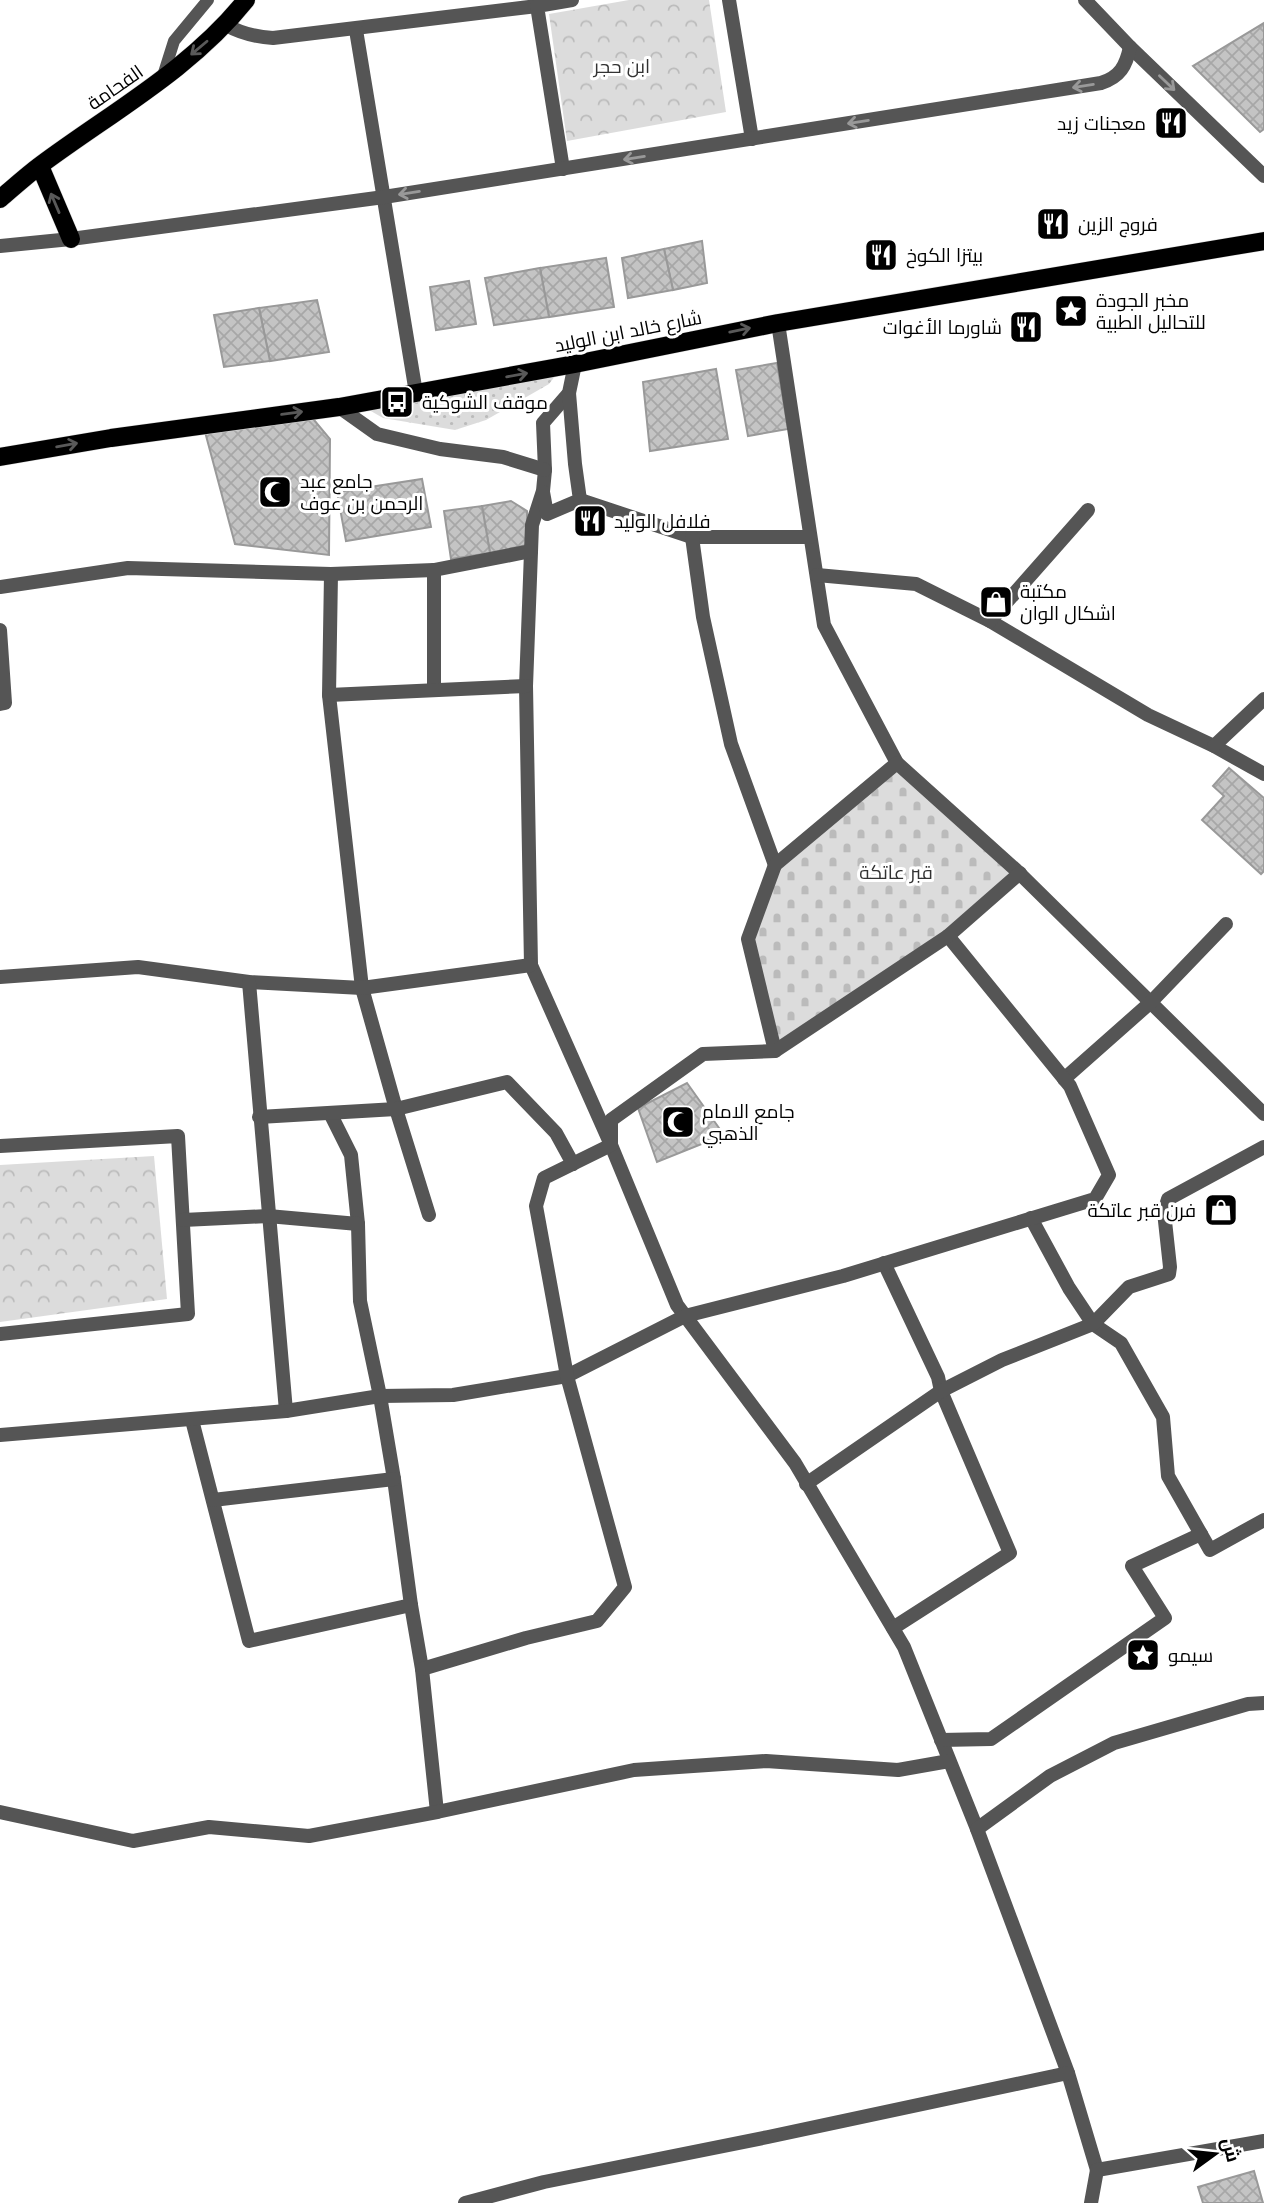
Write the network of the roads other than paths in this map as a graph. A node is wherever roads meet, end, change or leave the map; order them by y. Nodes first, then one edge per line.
1 (208, 0) edge
2 (246, 0) edge
3 (572, 0) edge
4 (729, 0) edge
5 (1085, 0) edge
6 (537, 6) junction
7 (226, 25) junction
8 (356, 30) junction
9 (1130, 47) junction
10 (162, 79) junction
11 (752, 139) junction
12 (40, 166) junction
13 (563, 169) junction
14 (1264, 176) edge
15 (384, 197) junction
16 (0, 199) edge
17 (71, 239) junction
18 (1264, 240) edge
19 (0, 246) edge
20 (778, 323) junction
21 (575, 364) junction
22 (416, 393) junction
23 (569, 393) junction
24 (339, 407) junction
25 (0, 457) edge
26 (545, 470) junction
27 (542, 491) junction
28 (580, 500) junction
29 (1088, 510) dead end
30 (692, 537) junction
31 (810, 537) junction
32 (531, 551) junction
33 (434, 570) junction
34 (331, 574) junction
35 (817, 575) junction
36 (0, 587) edge
37 (990, 621) junction
38 (0, 631) edge
39 (526, 686) junction
40 (434, 690) junction
41 (329, 695) junction
42 (1264, 699) edge
43 (3, 704) edge
44 (1214, 746) junction
45 (897, 763) junction
46 (1264, 774) edge
47 (775, 864) junction
48 (1020, 873) junction
49 (1226, 924) dead end
50 (948, 936) junction
51 (531, 965) junction
52 (0, 976) edge
53 (249, 982) junction
54 (362, 988) junction
55 (1151, 1002) junction
56 (775, 1051) junction
57 (1064, 1079) junction
58 (396, 1109) junction
59 (1263, 1110) edge
60 (330, 1113) junction
61 (259, 1117) junction
62 (611, 1145) junction
63 (0, 1146) edge
64 (1264, 1147) edge
65 (573, 1164) junction
66 (429, 1215) dead end
67 (268, 1216) junction
68 (1031, 1218) junction
69 (183, 1220) junction
70 (358, 1224) junction
71 (884, 1263) junction
72 (685, 1316) junction
73 (1093, 1324) junction
74 (0, 1334) edge
75 (568, 1376) junction
76 (941, 1391) junction
77 (380, 1395) junction
78 (286, 1411) junction
79 (192, 1420) junction
80 (0, 1435) edge
81 (394, 1479) junction
82 (806, 1484) junction
83 (213, 1500) junction
84 (1264, 1520) edge
85 (1201, 1534) junction
86 (411, 1605) junction
87 (893, 1628) junction
88 (422, 1669) junction
89 (1264, 1703) edge
90 (941, 1740) junction
91 (949, 1760) junction
92 (0, 1812) edge
93 (437, 1812) junction
94 (977, 1829) junction
95 (1068, 2073) junction
96 (1264, 2141) edge
97 (1097, 2170) junction
98 (465, 2203) edge
99 (1091, 2203) edge

1 - 10 lane
2 - 7 main road, الفحامة
3 - 6 street
4 - 11 street
5 - 9 street
6 - 8 street
6 - 13 street
7 - 8 street
7 -> 10 main road, الفحامة
8 - 15 street
9 -> 11 street
9 -> 14 street
10 - 12 main road, الفحامة
11 -> 13 street
12 - 16 main road, الفحامة
17 -> 12 main road
13 -> 15 street
15 - 17 street
15 - 22 street
17 - 19 street
18 - 20 main road, شارع خالد ابن الوليد
21 -> 20 main road, شارع خالد ابن الوليد
20 - 31 street
22 -> 21 main road, شارع خالد ابن الوليد
21 - 23 street
22 - 24 main road, شارع خالد ابن الوليد
23 - 26 street
23 - 28 street
25 -> 24 main road, شارع خالد ابن الوليد
24 - 26 street
26 - 27 street
27 - 28 street
27 - 32 street
28 - 30 street
29 - 37 street
30 - 31 street
30 - 47 street
31 - 35 street
32 - 33 street
32 - 39 street
33 - 34 street
33 - 40 street
34 - 36 street
34 - 41 street
35 - 37 street
35 - 45 street
37 - 44 street
38 - 43 street
39 - 40 street
39 - 51 street
40 - 41 street
41 - 54 street
42 - 44 street
44 - 46 street
45 - 47 street
45 - 48 street
47 - 56 street
48 - 50 street
48 - 55 street
49 - 55 street
50 - 56 street
50 - 57 street
51 - 54 street
51 - 62 street
52 - 53 street
53 - 54 street
53 - 61 street
54 - 58 street
55 - 57 street
55 - 59 street
56 - 62 street
57 - 68 street
58 - 60 street
58 - 65 street
58 - 66 street
60 - 61 street
60 - 70 street
61 - 67 street
62 - 65 street
62 - 72 street
63 - 69 street
64 - 73 street
65 - 75 street
67 - 69 street
67 - 70 street
67 - 78 street
68 - 71 street
68 - 73 street
69 - 74 street
70 - 77 street
71 - 72 street
71 - 76 street
72 - 75 street
72 - 82 street
73 - 76 street
73 - 85 street
75 - 77 street
75 - 88 street
76 - 82 street
76 - 87 street
77 - 78 street
77 - 81 street
78 - 79 street
79 - 80 street
79 - 83 street
81 - 83 street
81 - 86 street
82 - 87 street
83 - 86 street
84 - 85 street
85 - 90 street
86 - 88 street
87 - 90 street
88 - 93 street
89 - 94 street
90 - 91 street
91 - 93 street
91 - 94 street
92 - 93 street
94 - 95 street
95 - 97 street
95 - 98 street
96 - 97 street
97 - 99 street

